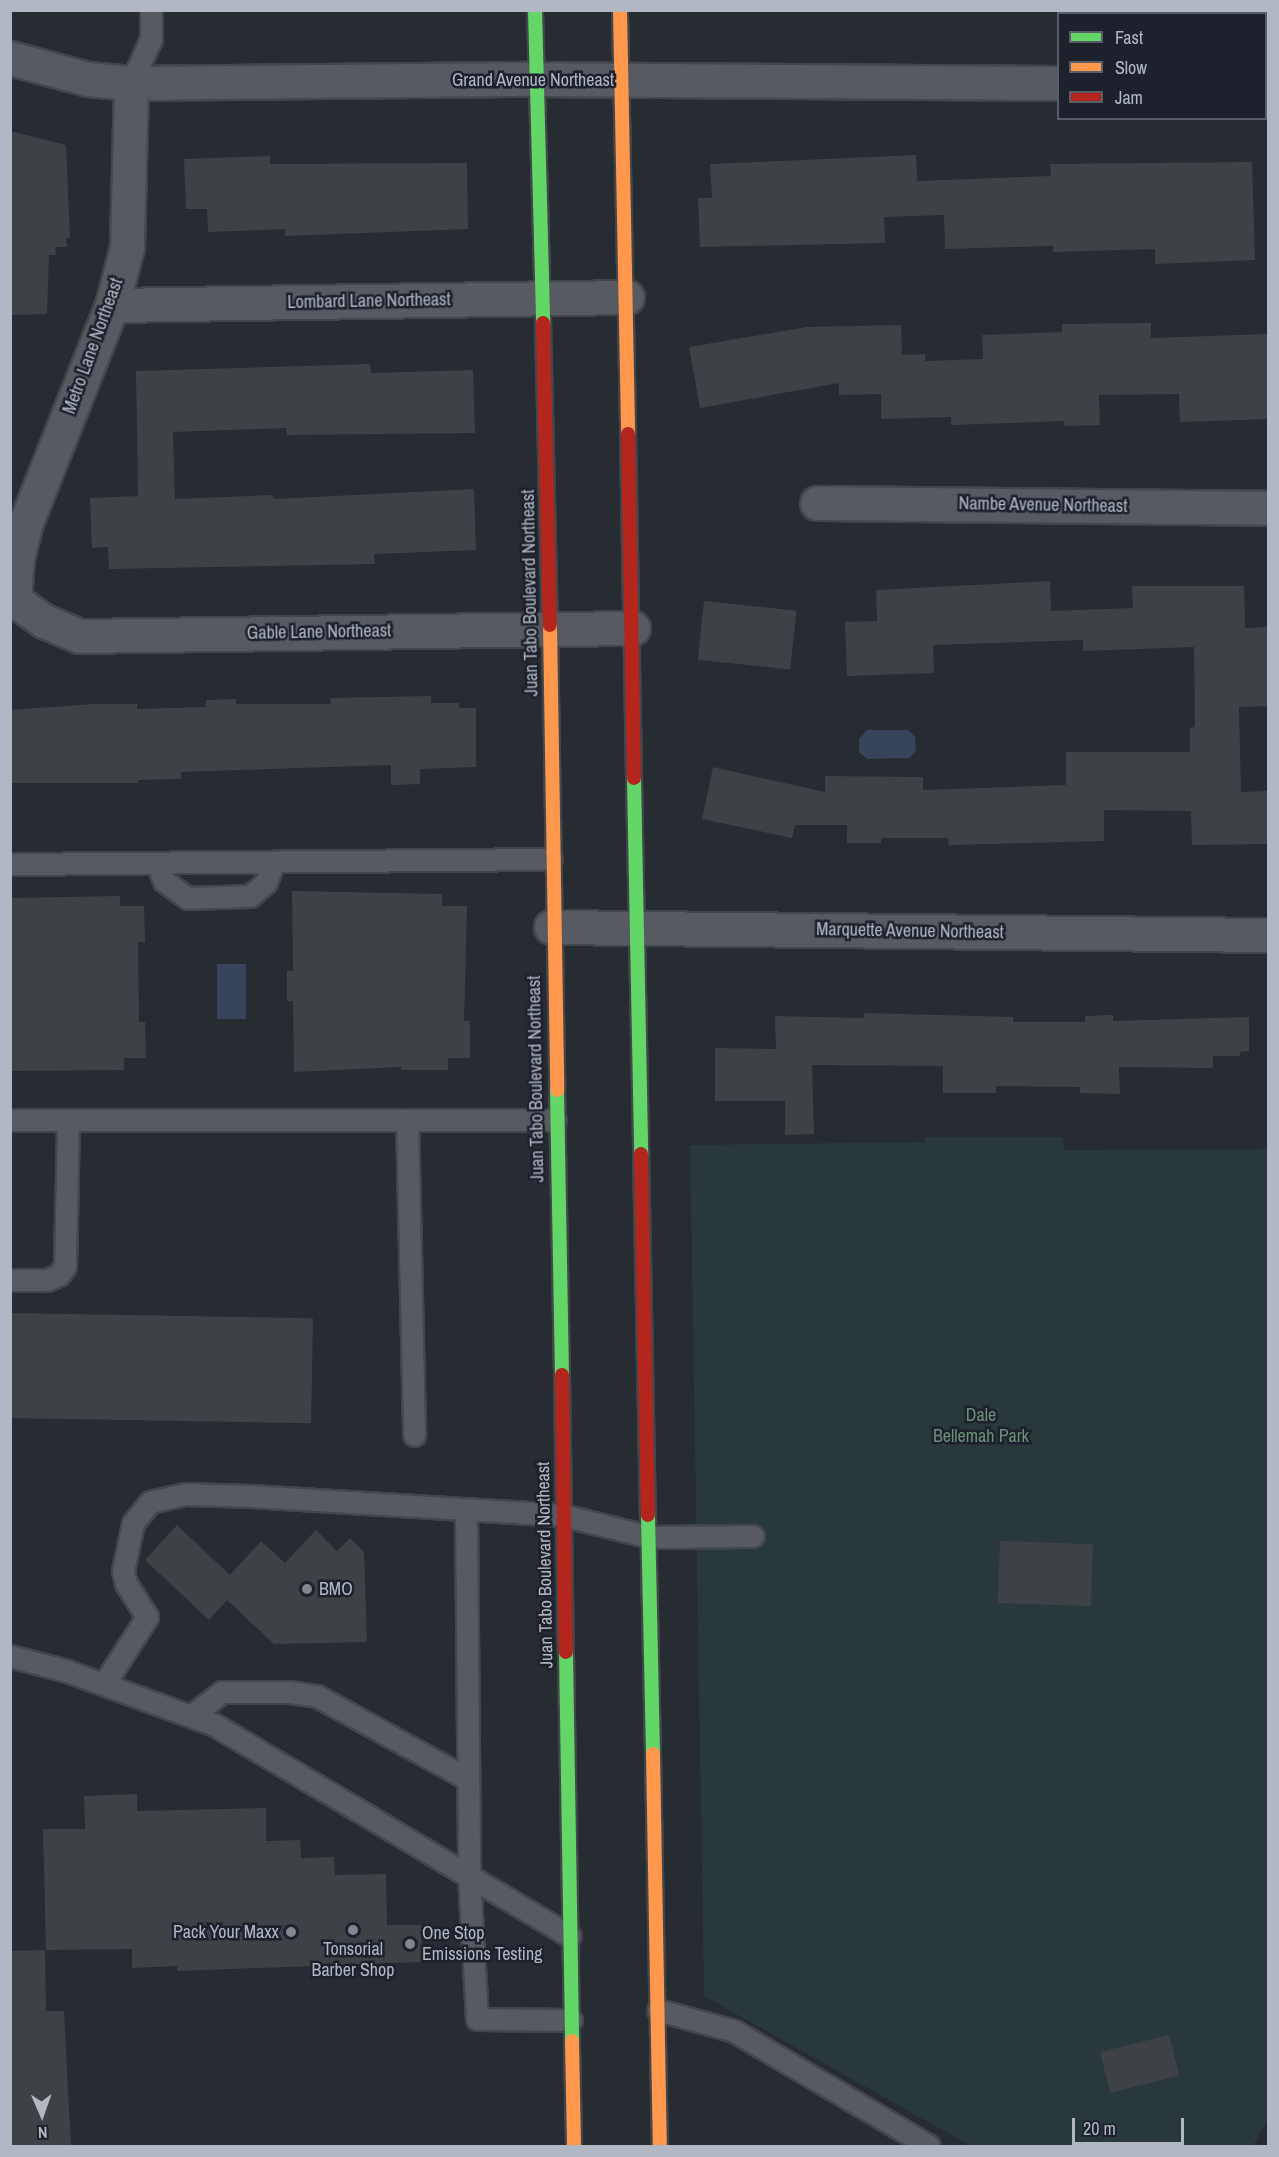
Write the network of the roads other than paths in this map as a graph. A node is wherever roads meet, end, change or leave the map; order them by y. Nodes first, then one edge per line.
1 (151, 10) edge
2 (535, 10) edge
3 (620, 10) edge
4 (10, 58) edge
5 (536, 79) junction
6 (621, 81) junction
7 (131, 83) junction
8 (1057, 83) edge
9 (627, 297) junction
10 (541, 298) junction
11 (112, 305) junction
12 (817, 503) dead end
13 (1269, 508) edge
14 (14, 600) joint
15 (633, 628) junction
16 (550, 629) junction
17 (551, 859) junction
18 (274, 861) junction
19 (157, 863) junction
20 (10, 864) edge
21 (551, 927) junction
22 (638, 929) junction
23 (1269, 934) edge
24 (10, 1120) edge
25 (68, 1120) junction
26 (407, 1120) junction
27 (555, 1120) junction
28 (10, 1280) edge
29 (414, 1435) dead end
30 (466, 1510) junction
31 (562, 1515) junction
32 (753, 1536) dead end
33 (650, 1538) junction
34 (10, 1656) edge
35 (104, 1684) junction
36 (192, 1716) junction
37 (468, 1779) junction
38 (469, 1876) junction
39 (570, 1936) junction
40 (658, 2010) junction
41 (571, 2020) junction
42 (573, 2146) edge
43 (660, 2146) edge
44 (929, 2146) edge

1 - 7 lane
2 - 5 main road, Juan Tabo Boulevard Northeast
3 - 6 main road
4 - 7 street, Grand Avenue Northeast
5 - 6 street, Grand Avenue Northeast
5 - 7 street, Grand Avenue Northeast
5 - 10 main road, Juan Tabo Boulevard Northeast
6 - 8 street, Grand Avenue Northeast
6 - 9 main road
7 - 11 street, Metro Lane Northeast
9 - 10 street, Lombard Lane Northeast
9 - 15 main road
10 - 11 street, Lombard Lane Northeast
10 - 16 main road, Juan Tabo Boulevard Northeast
11 - 14 street, Metro Lane Northeast
12 - 13 street, Nambe Avenue Northeast
14 - 16 street, Gable Lane Northeast
15 - 16 street, Gable Lane Northeast
15 - 22 main road
16 - 17 main road, Juan Tabo Boulevard Northeast
17 - 18 lane
17 - 21 main road, Juan Tabo Boulevard Northeast
18 - 19 lane
18 - 19 lane
19 - 20 lane
21 - 22 street, Marquette Avenue Northeast
21 - 27 main road, Juan Tabo Boulevard Northeast
22 - 23 street, Marquette Avenue Northeast
22 - 33 main road
24 - 25 lane
25 - 26 lane
25 - 28 lane
26 - 27 lane
26 - 29 lane
27 - 31 main road, Juan Tabo Boulevard Northeast
30 - 31 lane
30 - 35 lane
30 - 37 lane
31 - 33 lane
31 - 39 main road, Juan Tabo Boulevard Northeast
32 - 33 lane
33 - 40 main road
34 - 35 lane
35 - 36 lane
36 - 37 lane
36 - 38 lane
37 - 38 lane
38 - 39 lane
38 - 41 lane
39 - 41 main road, Juan Tabo Boulevard Northeast
40 - 43 main road
40 - 44 lane
41 - 42 main road, Juan Tabo Boulevard Northeast

